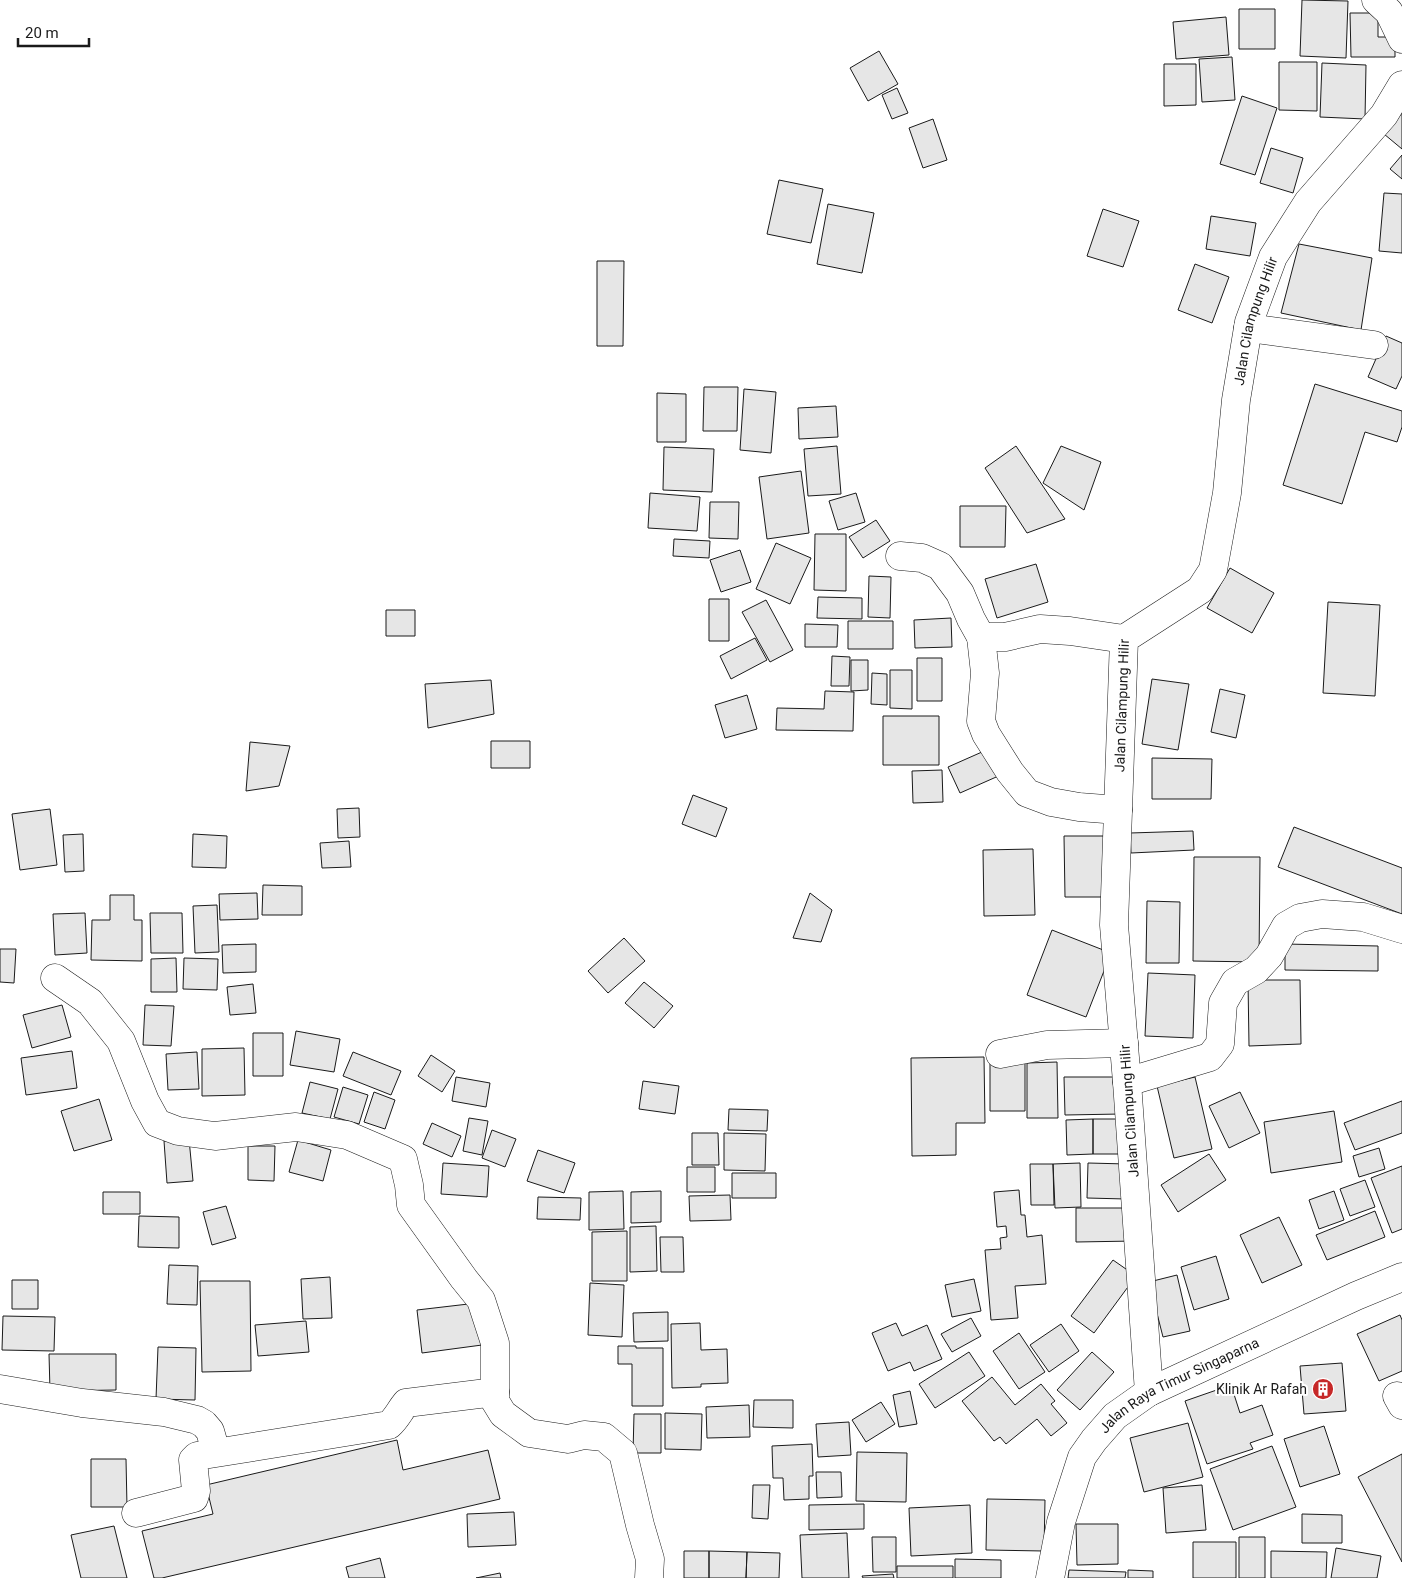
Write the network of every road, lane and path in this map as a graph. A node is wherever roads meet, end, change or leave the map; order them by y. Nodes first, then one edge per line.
1 (1376, 0) edge
2 (1402, 40) edge
3 (1402, 85) edge
4 (1248, 328) junction
5 (1374, 345) dead end
6 (900, 556) dead end
7 (980, 637) junction
8 (1124, 639) junction
9 (1118, 810) junction
10 (1402, 929) edge
11 (55, 978) dead end
12 (1124, 1043) junction
13 (1000, 1054) dead end
14 (1127, 1082) junction
15 (1402, 1277) edge
16 (0, 1390) edge
17 (495, 1392) junction
18 (1149, 1392) junction
19 (216, 1452) junction
20 (136, 1513) dead end
21 (649, 1578) edge
22 (1050, 1578) edge

1 - 2 street
3 - 4 street, Jalan Cilampung Hilir
4 - 5 street
4 - 8 street, Jalan Cilampung Hilir
6 - 7 street
7 - 8 street
7 - 9 street
8 - 9 street, Jalan Cilampung Hilir
9 - 12 street, Jalan Cilampung Hilir
10 - 14 street
11 - 17 street
12 - 13 street
12 - 14 street, Jalan Cilampung Hilir
14 - 18 street, Jalan Cilampung Hilir
15 - 18 street, Jalan Raya Timur Singaparna
16 - 19 street
17 - 19 street
17 - 21 street
18 - 22 street, Jalan Raya Timur Singaparna
19 - 20 street

